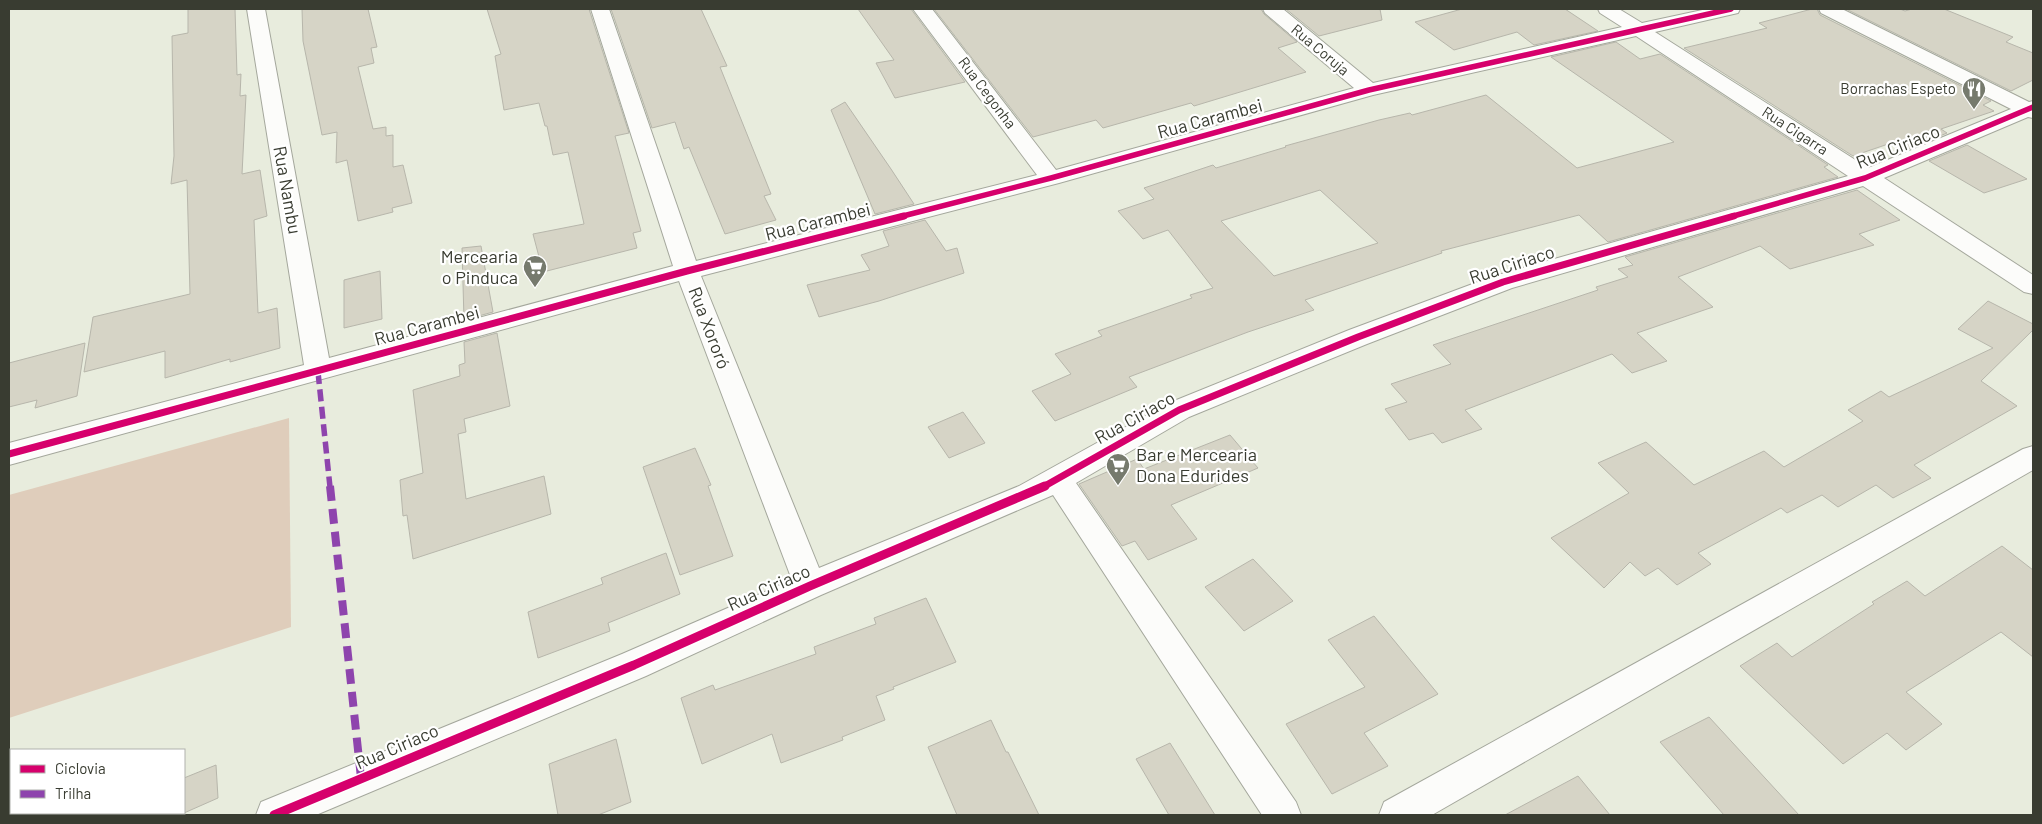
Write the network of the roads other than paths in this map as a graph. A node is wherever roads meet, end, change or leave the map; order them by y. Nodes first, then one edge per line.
1 (256, 9) edge
2 (600, 9) edge
3 (922, 9) edge
4 (1272, 9) edge
5 (1607, 9) edge
6 (1731, 9) edge
7 (1828, 9) edge
8 (1638, 28) junction
9 (1369, 90) junction
10 (2032, 109) edge
11 (1051, 178) junction
12 (1866, 178) junction
13 (687, 271) junction
14 (2033, 286) edge
15 (318, 372) junction
16 (9, 454) edge
17 (2033, 457) edge
18 (1058, 480) junction
19 (810, 586) junction
20 (274, 815) edge
21 (1283, 815) edge
22 (1396, 815) edge

1 - 15 street, Rua Nambu
2 - 13 street, Rua Xororó
3 - 11 street, Rua Cegonha
4 - 9 street, Rua Coruja
5 - 8 street, Rua Cigarra
6 - 8 street, Rua Carambei
7 - 10 street
8 - 9 street, Rua Carambei
8 - 12 street, Rua Cigarra
9 - 11 street, Rua Carambei
10 - 12 street, Rua Ciriaco
11 - 13 street, Rua Carambei
12 - 14 street, Rua Cigarra
12 - 18 street, Rua Ciriaco
13 - 15 street, Rua Carambei
13 - 19 street, Rua Xororó
15 - 16 street, Rua Carambei
17 - 22 street
18 - 19 street, Rua Ciriaco
18 - 21 street
19 - 20 street, Rua Ciriaco

